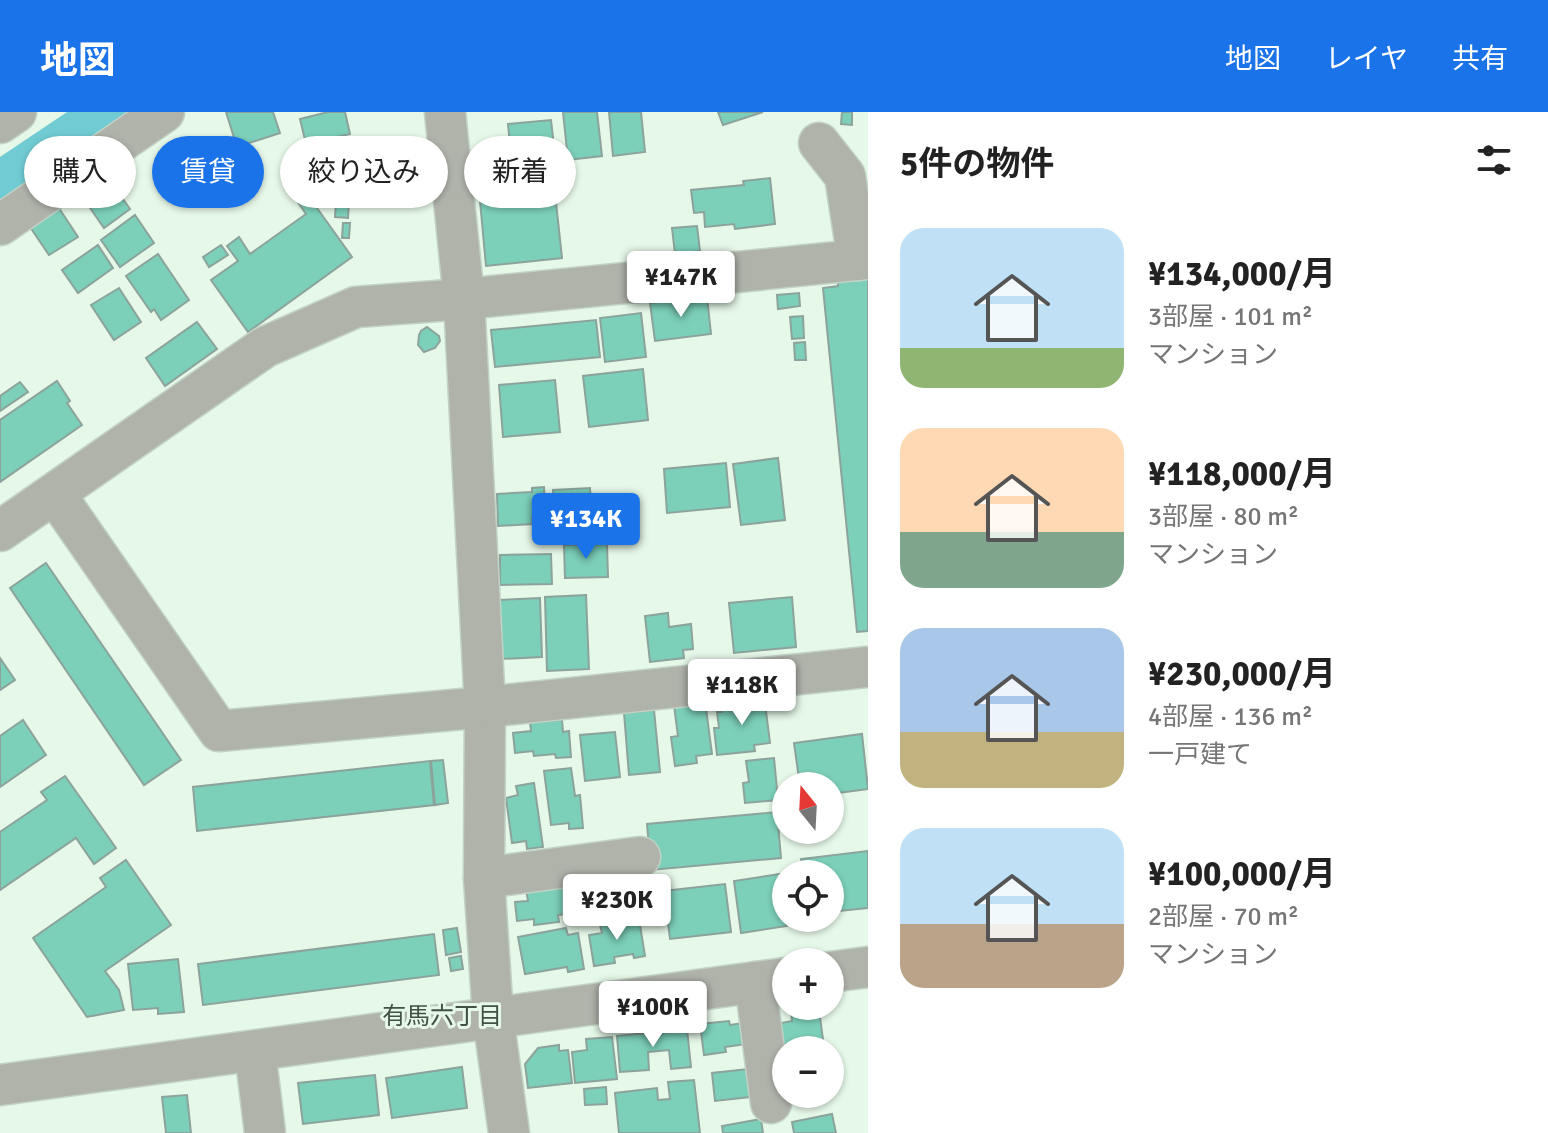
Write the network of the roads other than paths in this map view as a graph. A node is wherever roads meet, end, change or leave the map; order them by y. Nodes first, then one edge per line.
1 (16, 112) edge
2 (164, 112) edge
3 (445, 112) edge
4 (0, 123) edge
5 (819, 143) dead end
6 (0, 225) edge
7 (863, 260) edge
8 (464, 299) junction
9 (55, 494) junction
10 (0, 531) edge
11 (868, 667) edge
12 (485, 707) junction
13 (640, 857) dead end
14 (484, 878) junction
15 (868, 967) edge
16 (844, 970) edge
17 (771, 980) edge
18 (493, 1017) junction
19 (255, 1051) junction
20 (0, 1085) edge
21 (771, 1103) dead end
22 (265, 1133) edge
23 (509, 1133) edge

1 - 4 street
2 - 6 street
3 - 8 street
5 - 7 street
7 - 8 street
8 - 9 street
8 - 12 street
9 - 10 street
9 - 12 street
11 - 12 street
12 - 14 street
13 - 14 street
14 - 18 street
15 - 16 street
17 - 18 street
17 - 21 street
18 - 19 street
18 - 23 street
19 - 20 street
19 - 22 street

